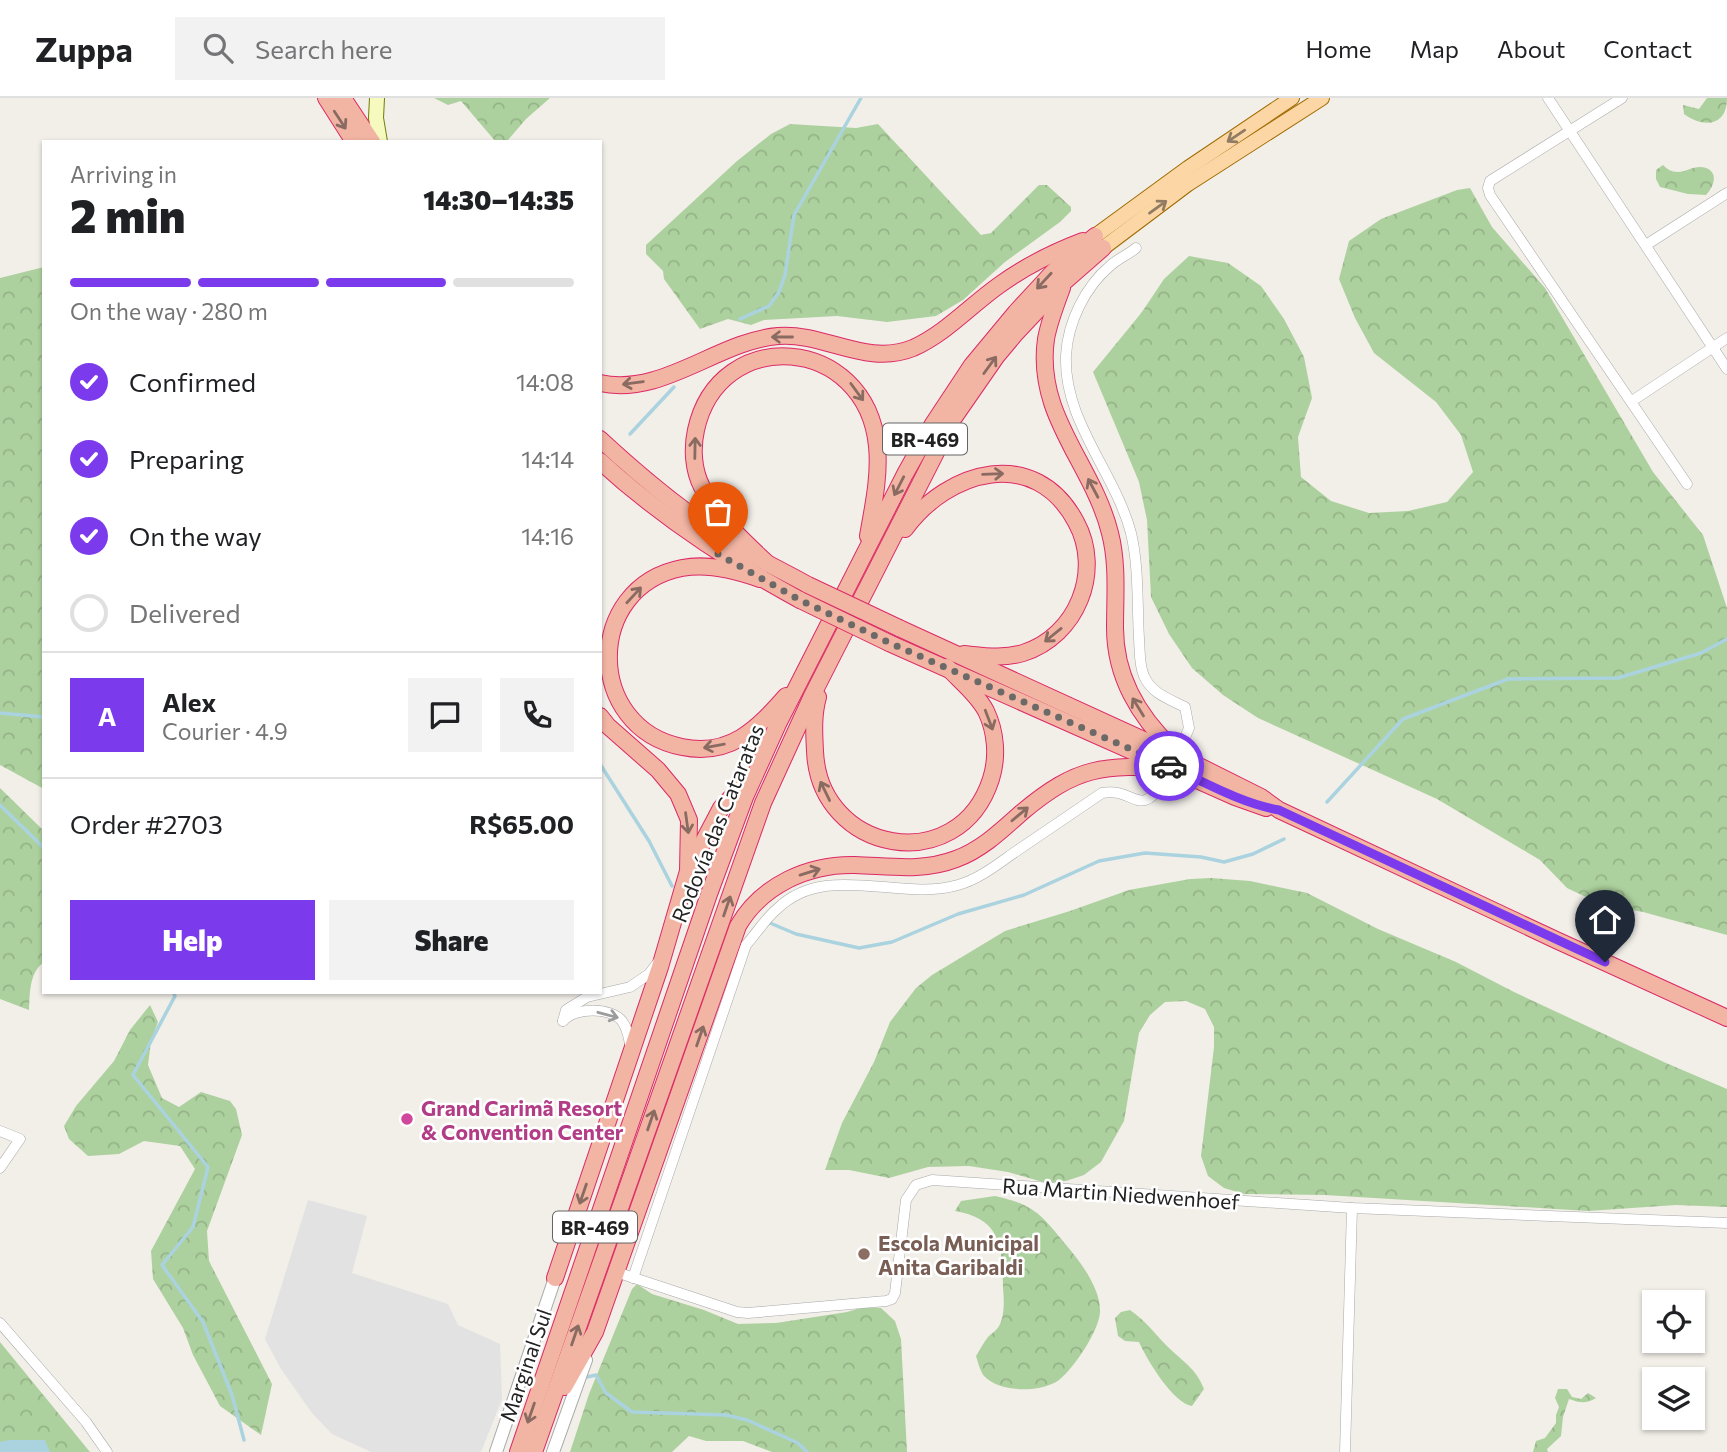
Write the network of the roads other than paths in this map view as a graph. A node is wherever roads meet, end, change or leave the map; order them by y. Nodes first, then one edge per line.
1 (326, 98) edge
2 (343, 98) edge
3 (377, 98) edge
4 (1292, 98) edge
5 (1322, 98) edge
6 (1548, 98) edge
7 (1622, 98) edge
8 (1570, 131) junction
9 (353, 140) edge
10 (371, 140) edge
11 (380, 140) edge
12 (1727, 193) edge
13 (1099, 242) junction
14 (1646, 245) junction
15 (1136, 248) dead end
16 (1063, 284) junction
17 (1727, 338) edge
18 (1713, 348) junction
19 (1727, 369) edge
20 (602, 383) edge
21 (1632, 401) junction
22 (602, 441) edge
23 (602, 463) edge
24 (1687, 484) dead end
25 (864, 554) junction
26 (764, 571) junction
27 (872, 577) junction
28 (950, 660) junction
29 (827, 664) junction
30 (803, 675) junction
31 (602, 718) edge
32 (1184, 740) dead end
33 (1179, 763) junction
34 (757, 771) junction
35 (1166, 782) dead end
36 (688, 871) junction
37 (665, 953) junction
38 (602, 993) edge
39 (597, 994) edge
40 (1727, 1018) edge
41 (632, 1052) junction
42 (0, 1131) edge
43 (0, 1168) edge
44 (1352, 1208) junction
45 (600, 1214) junction
46 (1727, 1223) edge
47 (616, 1272) junction
48 (555, 1278) junction
49 (633, 1278) junction
50 (0, 1323) edge
51 (596, 1332) junction
52 (544, 1422) junction
53 (107, 1452) edge
54 (496, 1452) edge
55 (518, 1452) edge
56 (534, 1452) edge
57 (553, 1452) edge
58 (1345, 1452) edge

1 -> 9 highway
2 - 10 highway
3 - 11 main road
4 -> 13 main road
13 -> 5 main road
6 - 8 street
7 - 8 street
8 - 14 street
8 - 21 street
12 - 14 street
13 - 16 highway, Rodovía das Cataratas / BR-469
13 -> 20 highway
13 -> 25 highway, Rodovía das Cataratas / BR-469
14 - 18 street
15 - 32 street
27 -> 16 highway, Rodovía das Cataratas / BR-469
33 -> 16 highway
17 - 18 street
18 - 19 street
18 - 21 street
21 - 24 street
22 - 26 highway
23 - 26 highway
26 -> 25 highway
25 - 30 highway, Rodovía das Cataratas / BR-469
26 - 28 highway, bridge
26 - 28 highway, bridge
30 -> 26 highway
27 -> 28 highway
27 - 29 highway, Rodovía das Cataratas / BR-469
28 -> 29 highway
28 - 33 highway
52 -> 29 highway, Rodovía das Cataratas / BR-469
30 - 34 highway, Rodovía das Cataratas / BR-469
31 -> 36 highway
33 - 40 highway
47 -> 33 highway
34 - 36 highway
34 - 45 highway, Rodovía das Cataratas / BR-469
35 - 49 street
36 - 37 highway
37 -> 38 street
37 - 41 highway
39 -> 41 street
41 -> 48 highway
42 - 43 street
44 - 46 street, Rua Martin Niedwenhoef
44 - 49 street, Rua Martin Niedwenhoef
44 - 58 street
45 - 48 highway
45 -> 55 highway, Rodovía das Cataratas / BR-469
47 - 49 street, Rua Martin Niedwenhoef
47 - 51 highway
48 - 54 street, Marginal Sul
50 - 53 street
51 - 52 highway
51 - 57 street
52 - 56 highway, Rodovía das Cataratas / BR-469

